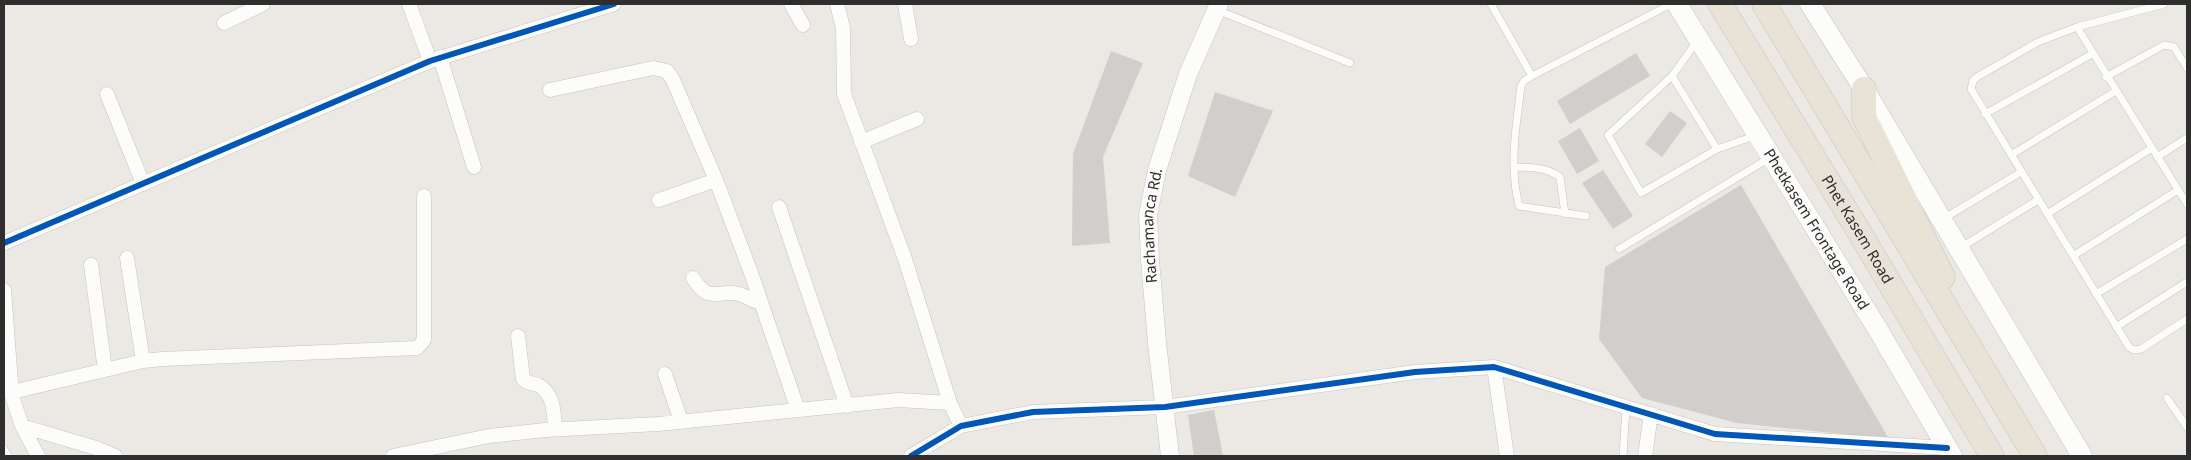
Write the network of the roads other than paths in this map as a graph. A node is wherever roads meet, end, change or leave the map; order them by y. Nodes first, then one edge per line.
1 (263, 4) edge
2 (409, 4) edge
3 (614, 4) edge
4 (791, 4) edge
5 (837, 4) edge
6 (905, 4) edge
7 (1491, 4) edge
8 (1671, 4) edge
9 (1676, 4) edge
10 (1720, 4) edge
11 (1764, 4) edge
12 (1810, 4) edge
13 (2164, 4) edge
14 (1218, 7) edge
15 (224, 23) dead end
16 (802, 25) dead end
17 (2077, 27) junction
18 (912, 39) dead end
19 (1699, 39) junction
20 (2092, 54) junction
21 (435, 59) junction
22 (1350, 63) dead end
23 (2187, 68) edge
24 (1532, 76) junction
25 (1672, 76) junction
26 (2106, 76) junction
27 (550, 90) dead end
28 (1864, 90) junction
29 (2116, 91) junction
30 (107, 94) dead end
31 (1985, 114) junction
32 (917, 119) dead end
33 (1757, 135) junction
34 (2187, 138) edge
35 (862, 142) junction
36 (2152, 148) junction
37 (1717, 149) junction
38 (2011, 155) junction
39 (2157, 156) junction
40 (1771, 157) junction
41 (474, 167) dead end
42 (1514, 167) junction
43 (2021, 172) junction
44 (716, 180) junction
45 (143, 184) junction
46 (2178, 190) junction
47 (424, 196) dead end
48 (659, 200) dead end
49 (2038, 200) junction
50 (2187, 204) edge
51 (779, 207) dead end
52 (1565, 214) junction
53 (2047, 214) junction
54 (1586, 216) dead end
55 (1940, 221) junction
56 (2187, 239) edge
57 (4, 243) edge
58 (1619, 249) dead end
59 (1957, 249) junction
60 (2072, 256) junction
61 (127, 258) dead end
62 (91, 264) dead end
63 (693, 278) dead end
64 (2187, 282) edge
65 (4, 292) edge
66 (2096, 294) junction
67 (761, 302) junction
68 (2187, 319) edge
69 (2116, 326) junction
70 (1960, 332) junction
71 (518, 336) dead end
72 (143, 362) junction
73 (1494, 366) junction
74 (105, 370) junction
75 (665, 374) dead end
76 (9, 396) edge
77 (2167, 398) dead end
78 (950, 403) junction
79 (847, 406) junction
80 (1164, 407) junction
81 (1626, 407) junction
82 (798, 410) junction
83 (1651, 414) junction
84 (681, 422) junction
85 (22, 426) junction
86 (961, 426) junction
87 (2187, 427) edge
88 (555, 429) junction
89 (4, 449) edge
90 (1950, 452) edge
91 (8, 456) edge
92 (38, 456) edge
93 (115, 456) edge
94 (393, 456) edge
95 (910, 456) edge
96 (1170, 456) edge
97 (1507, 456) edge
98 (1623, 456) edge
99 (1645, 456) edge
100 (1992, 456) edge
101 (2035, 456) edge
102 (2082, 456) edge

1 - 15 street
2 - 21 street
3 - 21 street
4 - 16 street
5 - 35 street
6 - 18 street
7 - 24 lane
8 - 24 lane
9 - 19 main road, Phetkasem Frontage Road
10 - 100 highway, Phet Kasem Road
11 - 70 highway
12 - 28 main road
13 - 17 lane
14 - 22 lane
14 - 80 street, Rachamanca Rd.
17 - 20 lane
17 - 31 lane
19 - 25 lane
19 - 33 main road, Phetkasem Frontage Road
20 - 26 lane
20 - 31 lane
21 - 41 street
21 - 45 street
23 - 26 lane
24 - 42 lane
25 - 37 lane
25 - 37 lane
26 - 29 lane
27 - 44 street
28 - 55 main road
28 - 70 highway
29 - 36 lane
29 - 38 lane
30 - 45 street
31 - 38 lane
32 - 35 street
33 - 37 lane
33 - 40 main road, Phetkasem Frontage Road
34 - 39 lane
35 - 78 street
36 - 39 lane
36 - 53 lane
38 - 43 lane
39 - 46 lane
40 - 58 lane
40 - 90 main road, Phetkasem Frontage Road
42 - 52 lane
42 - 52 lane
43 - 49 lane
43 - 55 lane
44 - 48 street
44 - 67 street
45 - 57 street
46 - 50 lane
46 - 60 lane
47 - 72 street
49 - 53 lane
49 - 59 lane
51 - 79 street
52 - 54 lane
53 - 60 lane
55 - 59 main road
56 - 66 lane
59 - 102 main road
60 - 66 lane
61 - 72 street
62 - 74 street
63 - 67 street
64 - 69 lane
65 - 76 street
66 - 69 lane
67 - 82 street
68 - 69 lane
70 - 101 highway
71 - 88 street
72 - 74 street
73 - 80 street
73 - 81 street
73 - 97 street
74 - 76 street
75 - 84 street
76 - 85 street
77 - 87 lane
78 - 79 street
78 - 86 street
79 - 82 street
80 - 86 street
80 - 96 street, Rachamanca Rd.
81 - 83 street
81 - 98 lane
82 - 84 street
83 - 90 street
83 - 99 street
84 - 88 street
85 - 92 street
85 - 93 street
86 - 95 street
88 - 94 street
89 - 91 lane

